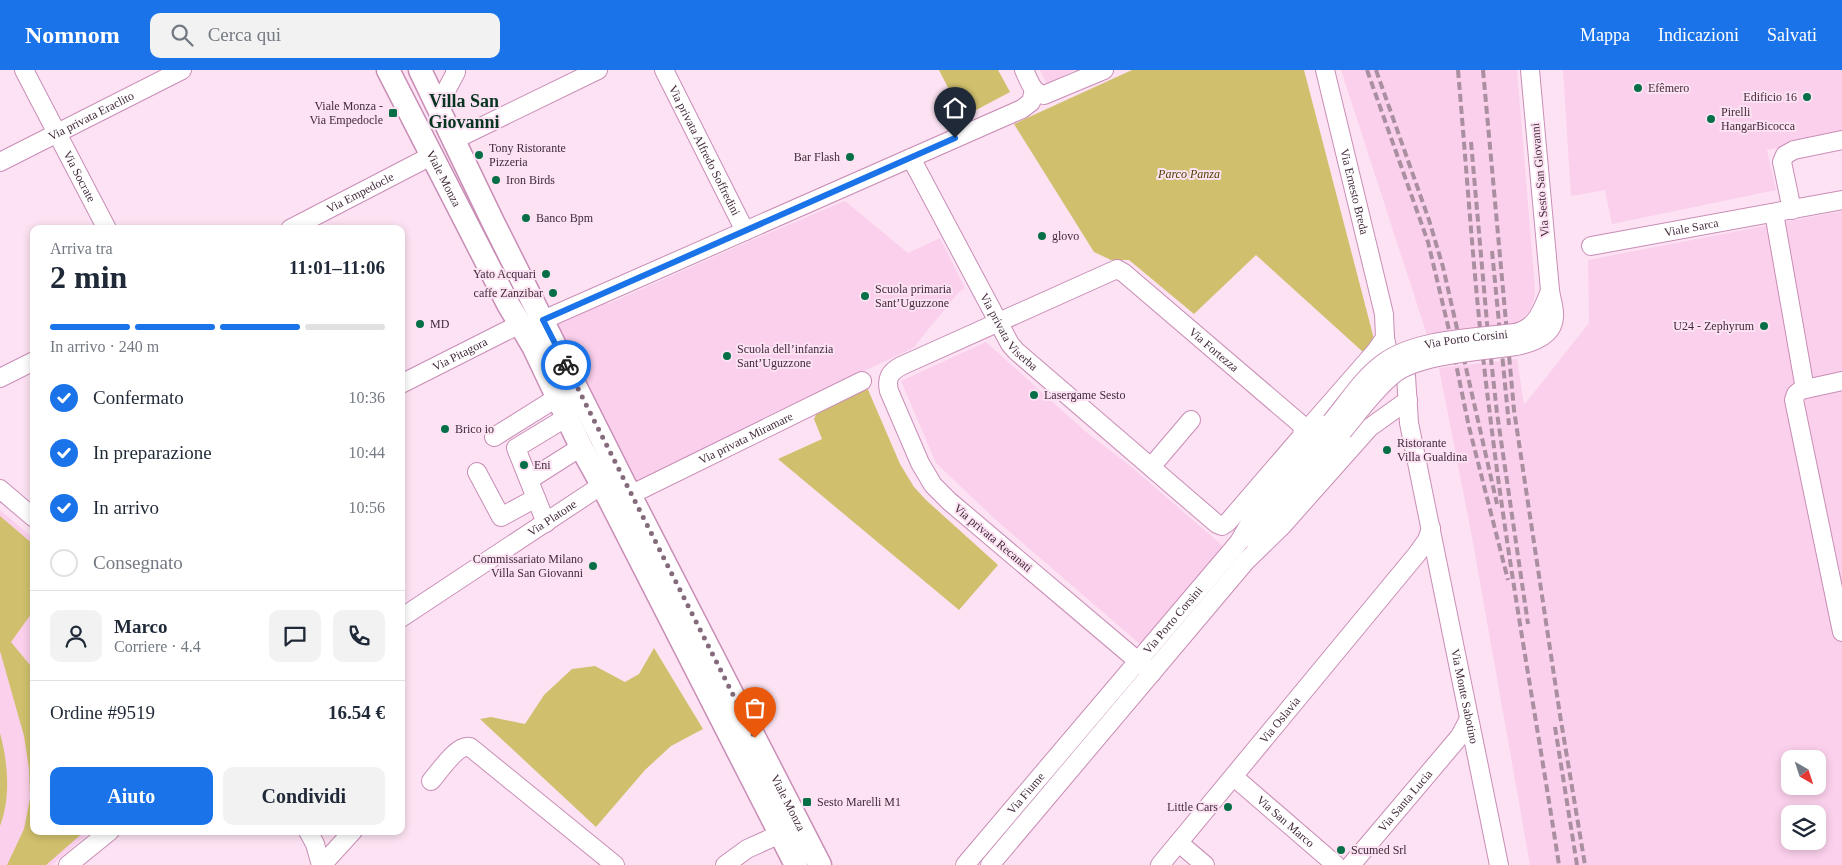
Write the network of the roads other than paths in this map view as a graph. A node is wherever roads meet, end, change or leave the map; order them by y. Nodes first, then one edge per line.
1 (24, 70) edge
2 (182, 70) edge
3 (388, 70) edge
4 (420, 70) edge
5 (455, 70) edge
6 (598, 70) edge
7 (664, 70) edge
8 (1024, 70) edge
9 (1104, 70) edge
10 (1325, 70) edge
11 (1530, 70) edge
12 (1034, 90) junction
13 (438, 106) junction
14 (56, 134) junction
15 (454, 140) junction
16 (1842, 140) edge
17 (431, 156) junction
18 (911, 158) junction
19 (0, 162) edge
20 (1842, 200) edge
21 (1792, 210) junction
22 (1774, 213) junction
23 (493, 222) junction
24 (105, 225) edge
25 (298, 225) edge
26 (745, 231) junction
27 (472, 234) junction
28 (1591, 246) dead end
29 (1550, 290) joint
30 (543, 320) junction
31 (998, 322) junction
32 (520, 324) junction
33 (30, 363) edge
34 (0, 378) edge
35 (1401, 380) dead end
36 (862, 381) dead end
37 (1842, 381) edge
38 (405, 382) edge
39 (1805, 389) junction
40 (1405, 403) junction
41 (594, 420) junction
42 (1191, 420) dead end
43 (570, 423) junction
44 (1303, 426) junction
45 (1337, 426) junction
46 (494, 437) dead end
47 (1151, 467) junction
48 (477, 472) dead end
49 (529, 480) junction
50 (602, 485) junction
51 (0, 489) edge
52 (630, 495) junction
53 (536, 498) junction
54 (30, 515) edge
55 (546, 523) junction
56 (1431, 528) junction
57 (1246, 562) junction
58 (1398, 576) junction
59 (1441, 580) junction
60 (405, 615) edge
61 (1842, 632) edge
62 (1138, 660) junction
63 (1152, 672) junction
64 (1469, 719) joint
65 (1087, 721) joint
66 (1099, 735) joint
67 (1467, 739) junction
68 (1234, 777) junction
69 (431, 781) dead end
70 (780, 834) junction
71 (105, 835) edge
72 (310, 835) edge
73 (349, 835) edge
74 (1179, 843) junction
75 (979, 848) junction
76 (992, 863) edge
77 (68, 865) edge
78 (321, 865) edge
79 (615, 865) edge
80 (726, 865) edge
81 (796, 865) edge
82 (820, 865) edge
83 (965, 865) edge
84 (1160, 865) edge
85 (1205, 865) edge
86 (1336, 865) edge
87 (1351, 865) edge
88 (1498, 865) edge

1 - 14 street, Via Socrate
2 - 14 street, Via privata Eraclito
3 - 17 main road, Viale Monza
4 - 13 main road, Viale Monza
5 - 13 street
6 - 15 street
7 - 26 street, Via privata Alfredo Soffredini
8 - 12 street
9 - 12 street
10 - 44 street, Via Ernesto Breda
11 - 29 street, Via Sesto San Giovanni
12 - 18 street
13 - 15 main road, Viale Monza
14 - 19 street, Via privata Eraclito
14 - 24 street, Via Socrate
15 - 23 main road, Viale Monza
16 - 21 street
17 - 25 street, Via Empedocle
17 - 27 main road, Viale Monza
18 - 26 street
18 - 31 street, Via privata Viserba
20 - 21 street, Viale Sarca
21 - 22 street, Viale Sarca
22 - 28 street, Viale Sarca
22 - 39 street
23 - 27 street
23 - 30 main road, Viale Monza
26 - 30 street
27 - 32 main road, Viale Monza
29 - 45 street, Via Porto Corsini, bridge
30 - 32 main road
30 - 41 main road, Viale Monza
31 - 44 street, Via Fortezza
31 - 47 street, Via privata Viserba
31 - 62 street, Via privata Recanati
32 - 38 street, Via Pitagora
32 - 43 main road, Viale Monza
33 - 34 street
35 - 40 street
36 - 52 street, Via privata Miramare
37 - 39 street
39 - 61 street
40 - 56 street
40 - 57 street, Via Porto Corsini
41 - 43 street
41 - 52 main road, Viale Monza
42 - 47 street
43 - 46 street
43 - 49 street
43 - 49 street
43 - 50 main road, Viale Monza
44 - 47 street, Via privata Viserba
45 - 57 street, Via Porto Corsini
45 - 62 street, Via Porto Corsini
48 - 53 street
49 - 53 street
50 - 55 street, Via Platone
50 - 70 main road, Viale Monza
51 - 54 street
52 - 82 main road, Viale Monza
53 - 55 street
55 - 60 street, Via Platone
56 - 58 street, Via Oslavia
56 - 59 street, Via Monte Sabotino
57 - 63 street, Via Porto Corsini
58 - 59 street, Via Oslavia
58 - 68 street, Via Oslavia
59 - 64 street, Via Monte Sabotino
62 - 63 street, Via privata Recanati
62 - 65 street, Via Porto Corsini
63 - 66 street, Via Porto Corsini
64 - 67 street, Via Santa Lucia
65 - 75 street, Via Fiume
66 - 76 street, Via Fiume
67 - 87 street, Via Santa Lucia
67 - 88 street, Via Monte Sabotino
68 - 74 street, Via Oslavia
68 - 86 street, Via San Marco
69 - 79 street
70 - 80 street
70 - 81 main road, Viale Monza
71 - 77 street
72 - 78 street
73 - 78 street
74 - 84 street, Via Oslavia
74 - 85 street
75 - 76 street
75 - 83 street, Via Fiume

